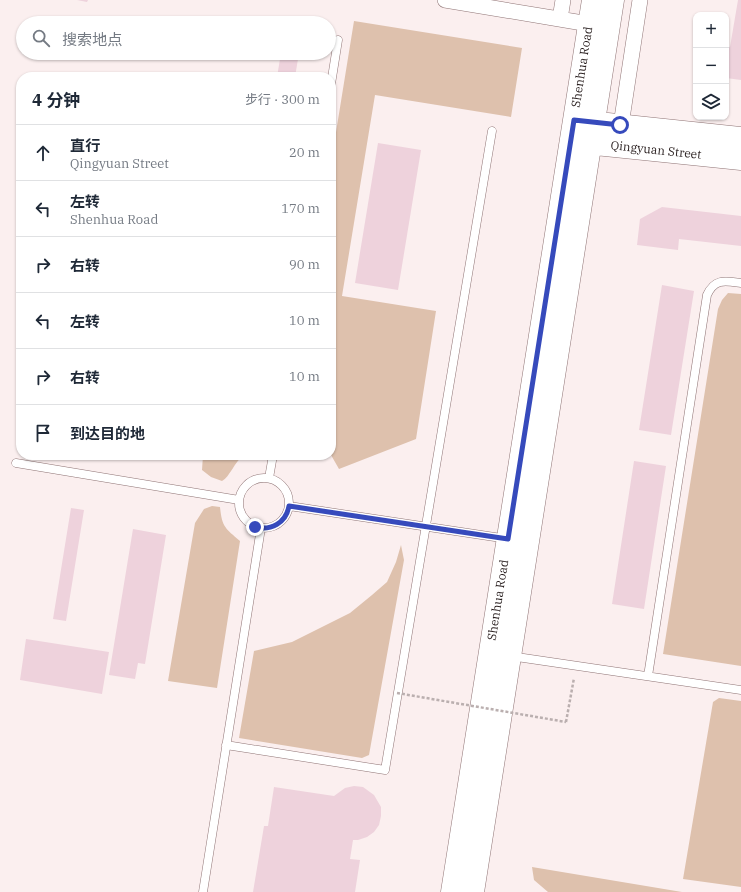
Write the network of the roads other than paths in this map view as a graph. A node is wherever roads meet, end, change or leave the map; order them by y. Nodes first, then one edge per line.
1 (445, 0) edge
2 (563, 0) edge
3 (593, 0) edge
4 (613, 0) edge
5 (640, 0) edge
6 (560, 19) junction
7 (589, 24) junction
8 (338, 40) dead end
9 (336, 53) edge
10 (335, 60) edge
11 (333, 72) edge
12 (620, 125) junction
13 (492, 131) dead end
14 (582, 132) junction
15 (741, 138) edge
16 (741, 159) edge
17 (741, 283) edge
18 (272, 460) edge
19 (16, 463) dead end
20 (269, 478) junction
21 (239, 500) junction
22 (289, 506) junction
23 (426, 526) junction
24 (261, 528) junction
25 (508, 539) junction
26 (510, 656) junction
27 (648, 676) junction
28 (741, 690) edge
29 (226, 745) junction
30 (203, 892) edge
31 (452, 892) edge
32 (472, 892) edge

1 - 6 street
2 - 6 street
3 - 7 main road, Shenhua Road
4 - 14 main road, Shenhua Road
5 - 12 street
6 - 7 street
7 - 14 main road, Shenhua Road
8 - 9 lane
10 - 11 lane
12 - 14 main road, Qingyuan Street
12 - 15 main road, Qingyuan Street
13 - 23 lane
14 - 16 main road, Qingyuan Street
14 - 25 main road, Shenhua Road
14 - 26 main road, Shenhua Road
17 - 27 lane
18 - 20 lane
19 - 21 lane
20 - 21 lane
20 - 22 lane
21 - 24 lane
22 - 23 lane
22 - 24 lane
23 - 25 lane
23 - 29 lane
24 - 29 lane
25 - 31 main road, Shenhua Road
26 - 27 lane
26 - 32 main road, Shenhua Road
27 - 28 lane
29 - 30 lane

